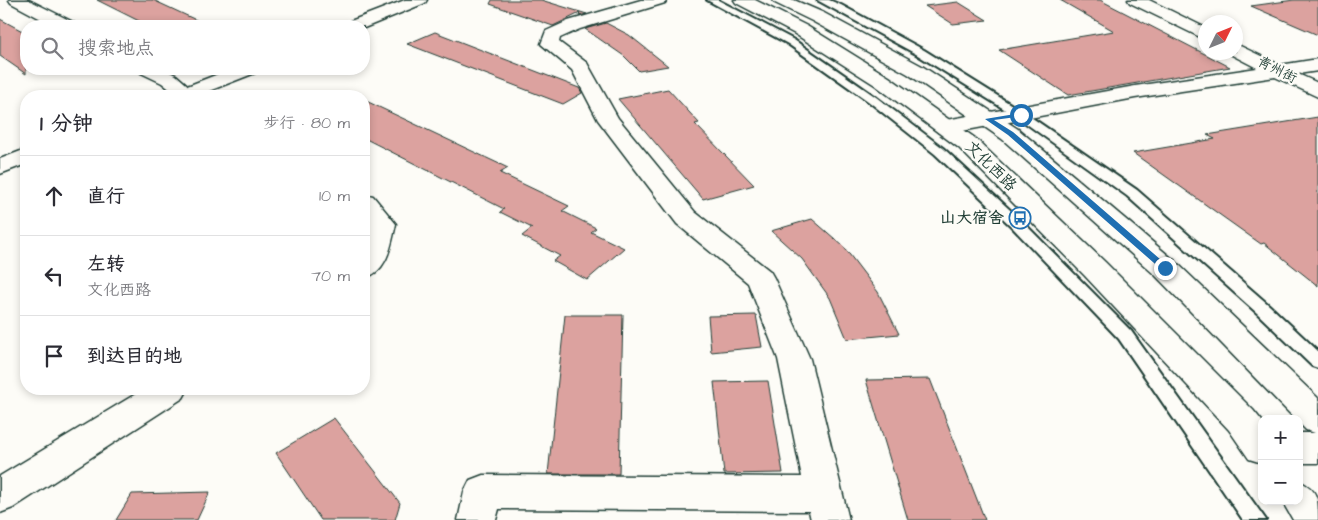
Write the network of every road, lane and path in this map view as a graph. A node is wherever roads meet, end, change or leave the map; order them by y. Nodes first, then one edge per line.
1 (17, 0) edge
2 (419, 0) edge
3 (659, 0) edge
4 (711, 0) edge
5 (742, 0) edge
6 (780, 0) edge
7 (821, 0) edge
8 (1136, 0) edge
9 (55, 20) edge
10 (369, 20) edge
11 (1198, 31) edge
12 (1243, 54) edge
13 (1318, 65) edge
14 (1278, 71) junction
15 (160, 75) edge
16 (233, 75) edge
17 (180, 90) edge
18 (197, 90) edge
19 (1318, 91) edge
20 (1021, 115) junction
21 (988, 119) junction
22 (946, 127) junction
23 (20, 159) edge
24 (0, 167) edge
25 (370, 208) edge
26 (370, 262) edge
27 (1318, 361) edge
28 (162, 395) edge
29 (1318, 420) edge
30 (1258, 443) edge
31 (1303, 448) edge
32 (1318, 448) edge
33 (0, 496) edge
34 (1303, 503) edge
35 (828, 507) edge
36 (477, 520) edge
37 (1255, 520) edge
38 (1316, 520) edge

1 - 9 street
2 - 10 street
3 - 35 street
4 - 37 lane
5 - 22 street, 文化西路
6 - 21 street, 文化西路
7 - 20 lane
8 - 11 street
12 - 14 street, 青州街
13 - 14 street
14 - 19 street, 青州街
14 - 20 street
15 - 17 street
16 - 18 street
20 - 21 street
20 - 27 lane
21 - 22 street
21 - 29 street, 文化西路
22 - 30 street, 文化西路
23 - 24 street
25 - 26 street
28 - 33 street
31 - 32 street
34 - 38 street
35 - 36 street

